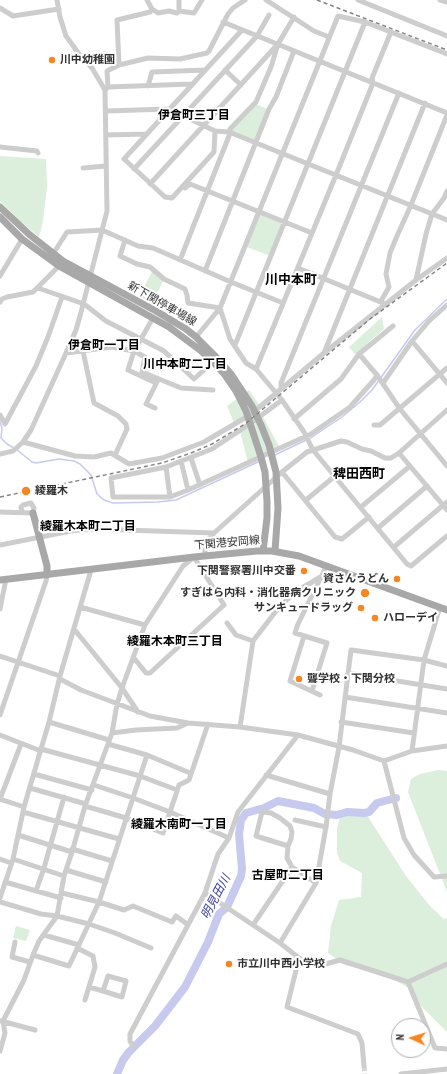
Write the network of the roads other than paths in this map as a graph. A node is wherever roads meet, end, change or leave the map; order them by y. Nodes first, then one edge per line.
1 (57, 0) edge
2 (147, 0) edge
3 (179, 0) edge
4 (202, 0) edge
5 (245, 0) edge
6 (266, 0) edge
7 (358, 0) edge
8 (0, 8) edge
9 (59, 9) junction
10 (152, 9) junction
11 (179, 11) junction
12 (269, 16) dead end
13 (294, 17) junction
14 (223, 22) junction
15 (365, 22) junction
16 (242, 30) junction
17 (391, 32) junction
18 (257, 36) junction
19 (447, 36) edge
20 (329, 37) junction
21 (278, 44) junction
22 (294, 51) junction
23 (447, 54) edge
24 (319, 61) junction
25 (119, 65) junction
26 (205, 70) junction
27 (225, 70) junction
28 (346, 71) junction
29 (372, 83) junction
30 (192, 84) junction
31 (241, 85) junction
32 (148, 86) junction
33 (106, 89) junction
34 (399, 93) junction
35 (424, 103) junction
36 (169, 109) junction
37 (106, 111) junction
38 (447, 114) edge
39 (183, 116) junction
40 (204, 126) junction
41 (215, 131) junction
42 (229, 132) junction
43 (146, 134) junction
44 (106, 135) junction
45 (256, 143) junction
46 (0, 148) edge
47 (38, 153) dead end
48 (282, 154) junction
49 (308, 164) junction
50 (106, 166) junction
51 (83, 168) dead end
52 (134, 169) junction
53 (336, 175) junction
54 (150, 184) junction
55 (362, 185) junction
56 (207, 190) junction
57 (447, 191) edge
58 (176, 194) junction
59 (388, 196) junction
60 (232, 201) junction
61 (411, 206) junction
62 (0, 207) edge
63 (259, 212) junction
64 (432, 214) junction
65 (0, 216) edge
66 (447, 220) edge
67 (285, 222) junction
68 (102, 230) junction
69 (312, 233) junction
70 (22, 239) junction
71 (125, 240) junction
72 (53, 254) junction
73 (447, 258) edge
74 (180, 260) junction
75 (59, 266) junction
76 (298, 268) junction
77 (205, 271) junction
78 (1, 272) edge
79 (324, 278) junction
80 (90, 280) junction
81 (416, 280) junction
82 (231, 282) junction
83 (38, 288) junction
84 (351, 289) junction
85 (256, 292) junction
86 (62, 297) junction
87 (0, 302) edge
88 (283, 303) junction
89 (383, 303) junction
90 (84, 304) junction
91 (447, 304) edge
92 (220, 308) junction
93 (153, 318) junction
94 (393, 326) dead end
95 (196, 337) junction
96 (140, 338) junction
97 (412, 341) junction
98 (235, 346) junction
99 (84, 351) junction
100 (134, 352) junction
101 (66, 353) junction
102 (324, 354) junction
103 (359, 354) junction
104 (215, 360) junction
105 (447, 368) edge
106 (256, 369) junction
107 (440, 375) junction
108 (380, 379) junction
109 (157, 381) junction
110 (447, 383) edge
111 (281, 388) junction
112 (213, 390) dead end
113 (239, 390) junction
114 (276, 393) junction
115 (282, 400) junction
116 (155, 408) dead end
117 (400, 408) junction
118 (447, 410) edge
119 (0, 415) edge
120 (294, 418) junction
121 (374, 425) dead end
122 (420, 434) junction
123 (307, 438) junction
124 (22, 442) junction
125 (313, 450) junction
126 (399, 453) junction
127 (1, 455) edge
128 (115, 455) junction
129 (191, 458) junction
130 (181, 461) junction
131 (410, 466) junction
132 (447, 466) edge
133 (166, 467) junction
134 (282, 472) junction
135 (335, 476) junction
136 (200, 485) junction
137 (427, 486) junction
138 (188, 490) junction
139 (170, 497) junction
140 (306, 500) junction
141 (446, 506) edge
142 (361, 507) junction
143 (0, 512) edge
144 (22, 512) junction
145 (33, 512) junction
146 (369, 518) junction
147 (378, 528) junction
148 (214, 533) junction
149 (447, 536) edge
150 (39, 538) junction
151 (0, 545) edge
152 (394, 547) junction
153 (263, 551) junction
154 (275, 551) junction
155 (205, 556) junction
156 (194, 557) junction
157 (326, 566) junction
158 (91, 570) junction
159 (47, 575) junction
160 (322, 576) junction
161 (3, 580) edge
162 (80, 607) junction
163 (440, 607) junction
164 (0, 609) edge
165 (447, 610) edge
166 (227, 623) dead end
167 (145, 625) junction
168 (74, 629) junction
169 (304, 636) junction
170 (253, 641) junction
171 (0, 656) edge
172 (134, 658) junction
173 (424, 660) junction
174 (18, 662) junction
175 (447, 666) edge
176 (348, 674) junction
177 (60, 678) junction
178 (421, 685) junction
179 (122, 688) junction
180 (447, 689) edge
181 (312, 691) junction
182 (320, 695) dead end
183 (345, 697) junction
184 (118, 704) junction
185 (417, 708) junction
186 (138, 712) junction
187 (447, 713) edge
188 (0, 715) edge
189 (49, 722) junction
190 (342, 722) junction
191 (188, 723) junction
192 (208, 724) junction
193 (240, 727) junction
194 (414, 733) junction
195 (112, 734) junction
196 (298, 735) junction
197 (0, 736) edge
198 (109, 742) junction
199 (21, 744) junction
200 (447, 746) edge
201 (339, 747) junction
202 (41, 750) junction
203 (412, 751) junction
204 (147, 755) junction
205 (384, 761) junction
206 (101, 766) junction
207 (190, 773) junction
208 (34, 774) junction
209 (266, 775) junction
210 (140, 776) junction
211 (30, 788) junction
212 (93, 788) junction
213 (177, 790) junction
214 (330, 794) junction
215 (64, 797) junction
216 (133, 798) junction
217 (86, 805) junction
218 (24, 810) junction
219 (170, 812) junction
220 (126, 818) junction
221 (295, 820) dead end
222 (57, 821) junction
223 (326, 827) junction
224 (79, 828) junction
225 (18, 835) junction
226 (229, 838) junction
227 (119, 839) junction
228 (50, 845) junction
229 (288, 846) junction
230 (72, 850) junction
231 (0, 859) edge
232 (12, 861) junction
233 (112, 861) junction
234 (292, 866) junction
235 (44, 868) junction
236 (65, 873) junction
237 (447, 876) edge
238 (5, 882) junction
239 (106, 882) junction
240 (316, 883) junction
241 (36, 891) junction
242 (205, 893) junction
243 (62, 895) junction
244 (0, 898) edge
245 (0, 902) edge
246 (99, 902) junction
247 (58, 916) junction
248 (89, 924) junction
249 (187, 924) junction
250 (253, 925) junction
251 (44, 935) junction
252 (14, 942) dead end
253 (280, 943) junction
254 (78, 947) junction
255 (151, 948) dead end
256 (33, 955) junction
257 (298, 958) junction
258 (30, 962) junction
259 (447, 964) edge
260 (408, 982) junction
261 (89, 987) junction
262 (103, 991) junction
263 (85, 1000) dead end
264 (2, 1021) edge
265 (35, 1030) dead end
266 (134, 1047) dead end
267 (447, 1049) edge
268 (0, 1051) edge
269 (364, 1066) tunnel mouth
270 (447, 1069) edge
271 (401, 1074) edge

1 - 9 street
2 - 10 street
3 - 11 street
4 - 11 street
5 - 14 street
6 - 13 street
7 - 19 street
8 - 9 street
9 - 33 street
10 - 11 street
10 - 25 street
12 - 18 street
13 - 20 street
13 - 21 street
14 - 16 street
14 - 25 street
15 - 17 street
15 - 20 street
15 - 28 street
16 - 18 street
16 - 26 street
17 - 23 street
17 - 29 street
18 - 21 street
18 - 27 street
20 - 24 street
21 - 22 street
21 - 31 street
21 - 42 street
22 - 24 street
22 - 45 street
24 - 28 street
24 - 48 street
25 - 33 street
26 - 30 street
26 - 32 street
27 - 31 street
27 - 39 street
28 - 29 street
28 - 49 street
29 - 34 street
29 - 53 street
30 - 32 street
30 - 36 street
31 - 40 street
32 - 33 street
33 - 37 street
34 - 35 street
34 - 55 street
35 - 38 street
35 - 59 street
36 - 37 street
36 - 39 street
36 - 43 street
37 - 44 street
38 - 61 street
39 - 40 street
39 - 52 street
40 - 41 street
40 - 54 street
41 - 42 street
41 - 58 street
42 - 45 street
42 - 56 street
43 - 44 street
43 - 52 street
44 - 50 street
45 - 48 street
45 - 60 street
46 - 47 street
48 - 49 street
48 - 63 street
49 - 53 street
49 - 67 street
50 - 51 street
50 - 68 street
52 - 54 street
53 - 55 street
53 - 69 street
54 - 58 street
55 - 59 street
55 - 79 street
56 - 58 street
56 - 60 street
56 - 74 street
57 - 64 street
59 - 61 street
59 - 84 street
60 - 63 street
60 - 77 street
61 - 64 street
61 - 89 street
62 - 72 main road, 新下関停車場線
63 - 67 street
63 - 82 street
64 - 66 street
64 - 81 street
65 - 70 main road, 新下関停車場線
67 - 69 street
67 - 85 street
68 - 71 street
68 - 72 street
68 - 80 street
69 - 76 street
70 - 75 main road, 新下関停車場線
70 - 78 street
71 - 74 street
71 - 92 street
72 - 80 main road, 新下関停車場線
73 - 81 street
74 - 77 street
75 - 80 main road, 新下関停車場線
75 - 83 street
76 - 79 street
76 - 88 street
77 - 82 street
79 - 84 street
79 - 111 street
80 - 90 street
80 - 93 main road, 新下関停車場線
80 - 95 main road, 新下関停車場線
81 - 89 street
82 - 85 street
82 - 92 street
83 - 86 street
83 - 87 street
84 - 89 street
84 - 102 street
85 - 88 street
85 - 98 street
86 - 90 street
86 - 119 street
88 - 106 street
89 - 102 street
90 - 96 street
90 - 101 street
91 - 97 street
92 - 95 street
92 - 98 street
93 - 96 street
93 - 104 main road, 新下関停車場線
94 - 103 street
95 - 104 main road, 新下関停車場線
96 - 100 street
96 - 104 street
97 - 107 street
97 - 108 street
98 - 106 street
99 - 100 street
99 - 101 street
99 - 128 street
100 - 109 street
100 - 109 street
101 - 124 street
102 - 111 street
103 - 108 street
103 - 120 street
104 - 113 main road, 新下関停車場線
105 - 107 street
106 - 114 street
107 - 110 street
107 - 117 street
108 - 117 street
108 - 123 street
109 - 112 street
109 - 116 street
111 - 114 street
113 - 153 main road, 新下関停車場線
113 - 154 main road, 新下関停車場線
114 - 115 street
114 - 128 street
115 - 120 street
115 - 129 street
117 - 121 street
117 - 122 street
118 - 122 street
120 - 123 street
122 - 126 street
122 - 132 street
123 - 125 street
123 - 136 street
124 - 127 street
124 - 128 street
125 - 126 street
125 - 134 street
125 - 135 street
126 - 131 street
129 - 130 street
129 - 136 street
130 - 133 street
130 - 138 street
131 - 137 street
131 - 142 street
133 - 139 street
133 - 139 street
134 - 140 street
134 - 148 street
135 - 140 street
135 - 142 street
136 - 138 street
137 - 141 street
137 - 147 street
138 - 139 street
140 - 146 street
141 - 152 street
142 - 146 street
143 - 144 street
144 - 145 street
144 - 145 street
145 - 150 main road
146 - 147 street
147 - 152 street
148 - 150 street
148 - 155 street
149 - 152 street
150 - 151 street
150 - 159 main road
153 - 154 main road, 下関港安岡線
153 - 155 main road, 下関港安岡線
154 - 157 main road, 下関港安岡線
155 - 156 main road, 下関港安岡線
156 - 158 main road, 下関港安岡線
156 - 167 street
156 - 172 street
157 - 160 street
157 - 163 main road, 下関港安岡線
158 - 159 main road, 下関港安岡線
158 - 162 street
159 - 161 main road, 下関港安岡線
159 - 174 street
160 - 169 street
160 - 170 street
161 - 164 street
162 - 167 street
162 - 168 street
163 - 165 main road, 下関港安岡線
163 - 173 street
166 - 170 street
167 - 172 street
168 - 177 street
168 - 179 street
169 - 181 street
169 - 181 street
170 - 193 street
171 - 174 street
172 - 179 street
173 - 175 street
173 - 176 street
173 - 178 street
174 - 177 street
174 - 188 street
176 - 178 street
176 - 183 street
177 - 184 street
177 - 189 street
178 - 180 street
178 - 185 street
179 - 184 street
179 - 186 street
181 - 182 street
183 - 185 street
183 - 190 street
184 - 186 street
184 - 195 street
185 - 187 street
185 - 194 street
186 - 191 street
189 - 198 street
189 - 202 street
190 - 194 street
190 - 201 street
191 - 192 street
191 - 195 street
192 - 193 street
192 - 207 street
193 - 196 street
194 - 203 street
195 - 198 street
196 - 201 street
196 - 209 street
197 - 199 street
198 - 204 street
198 - 206 street
199 - 202 street
199 - 218 street
200 - 203 street
201 - 205 street
201 - 214 street
202 - 206 street
202 - 208 street
203 - 205 street
204 - 207 street
204 - 210 street
205 - 237 street
206 - 210 street
206 - 212 street
207 - 213 street
208 - 211 street
208 - 212 street
209 - 214 street
209 - 226 street
210 - 213 street
210 - 216 street
211 - 215 street
211 - 218 street
212 - 216 street
212 - 217 street
213 - 219 street
214 - 223 street
215 - 217 street
215 - 222 street
216 - 219 street
216 - 220 street
217 - 220 street
217 - 224 street
218 - 222 street
218 - 225 street
219 - 220 street
219 - 226 street
220 - 227 street
221 - 223 street
222 - 224 street
222 - 228 street
223 - 240 street
224 - 227 street
224 - 230 street
225 - 228 street
225 - 232 street
226 - 242 street
227 - 233 street
228 - 230 street
228 - 235 street
229 - 229 street
229 - 234 street
230 - 233 street
230 - 236 street
231 - 232 street
232 - 235 street
232 - 238 street
233 - 239 street
234 - 240 street
234 - 250 street
235 - 236 street
235 - 241 street
236 - 239 street
236 - 243 street
238 - 241 street
238 - 244 street
239 - 246 street
240 - 253 street
241 - 243 street
242 - 249 street
242 - 250 street
243 - 246 street
243 - 247 street
245 - 247 street
246 - 248 street
246 - 249 street
247 - 248 street
247 - 251 street
248 - 254 street
248 - 255 street
249 - 266 street
250 - 253 street
251 - 254 street
251 - 256 street
252 - 258 street
253 - 257 street
254 - 256 street
254 - 261 street
256 - 258 street
257 - 260 street
257 - 269 street
258 - 264 street
259 - 260 street
260 - 267 street
261 - 262 street
261 - 263 street
262 - 262 street
264 - 265 street
264 - 268 street
270 - 271 street

